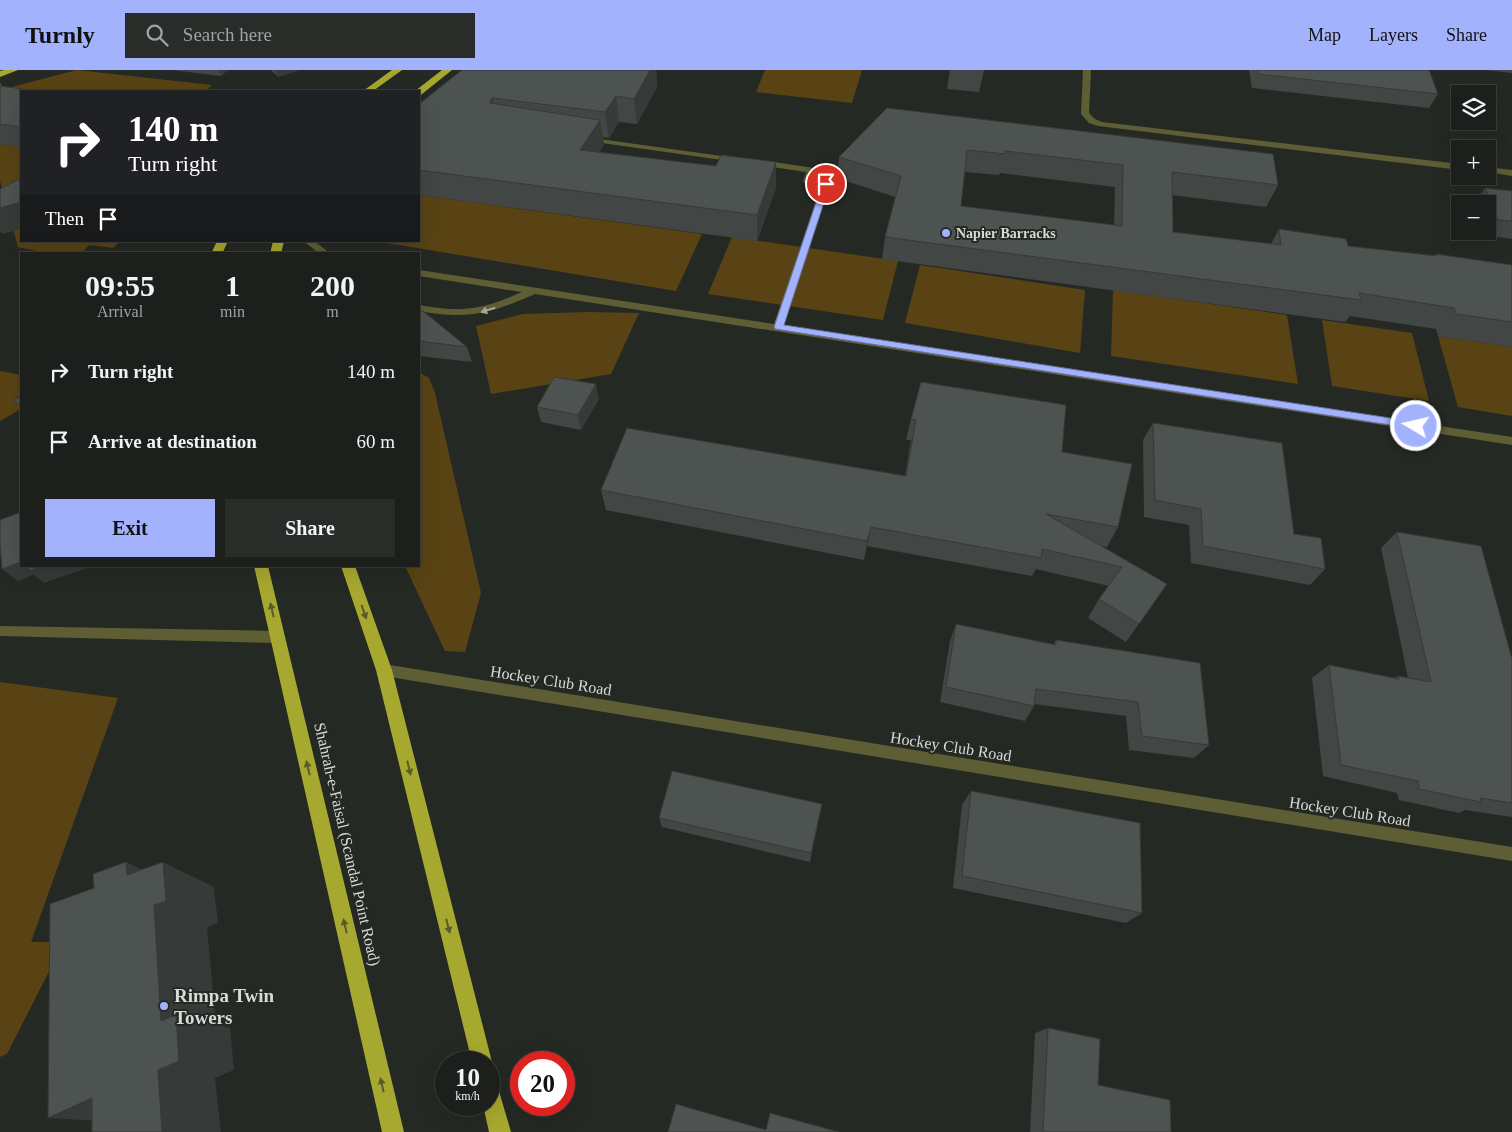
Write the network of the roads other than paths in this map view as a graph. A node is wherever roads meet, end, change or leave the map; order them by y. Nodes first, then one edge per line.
1 (14, 70) edge
2 (398, 70) edge
3 (448, 70) edge
4 (1087, 70) edge
5 (0, 74) edge
6 (368, 90) edge
7 (420, 91) edge
8 (579, 138) edge
9 (743, 161) edge
10 (753, 162) edge
11 (1451, 166) edge
12 (1496, 171) edge
13 (1512, 173) edge
14 (308, 242) edge
15 (324, 252) edge
16 (420, 273) edge
17 (532, 291) junction
18 (420, 308) edge
19 (778, 327) junction
20 (1512, 441) edge
21 (262, 567) edge
22 (348, 567) edge
23 (0, 631) edge
24 (278, 637) junction
25 (384, 670) junction
26 (1512, 854) edge
27 (479, 1051) edge
28 (496, 1116) edge
29 (393, 1132) edge
30 (500, 1132) edge

1 - 5 highway
2 - 6 highway
3 - 7 highway
4 - 11 street
8 - 9 street
10 - 19 street
12 - 13 street
14 - 15 street
16 - 17 street
17 -> 18 street
17 - 19 street
19 - 20 street
24 -> 21 highway, Shahrah-e-Faisal (Scandal Point Road)
22 -> 25 highway
23 - 24 street
29 -> 24 highway, Shahrah-e-Faisal (Scandal Point Road)
25 - 26 street, Hockey Club Road
25 -> 27 highway
28 - 30 highway

